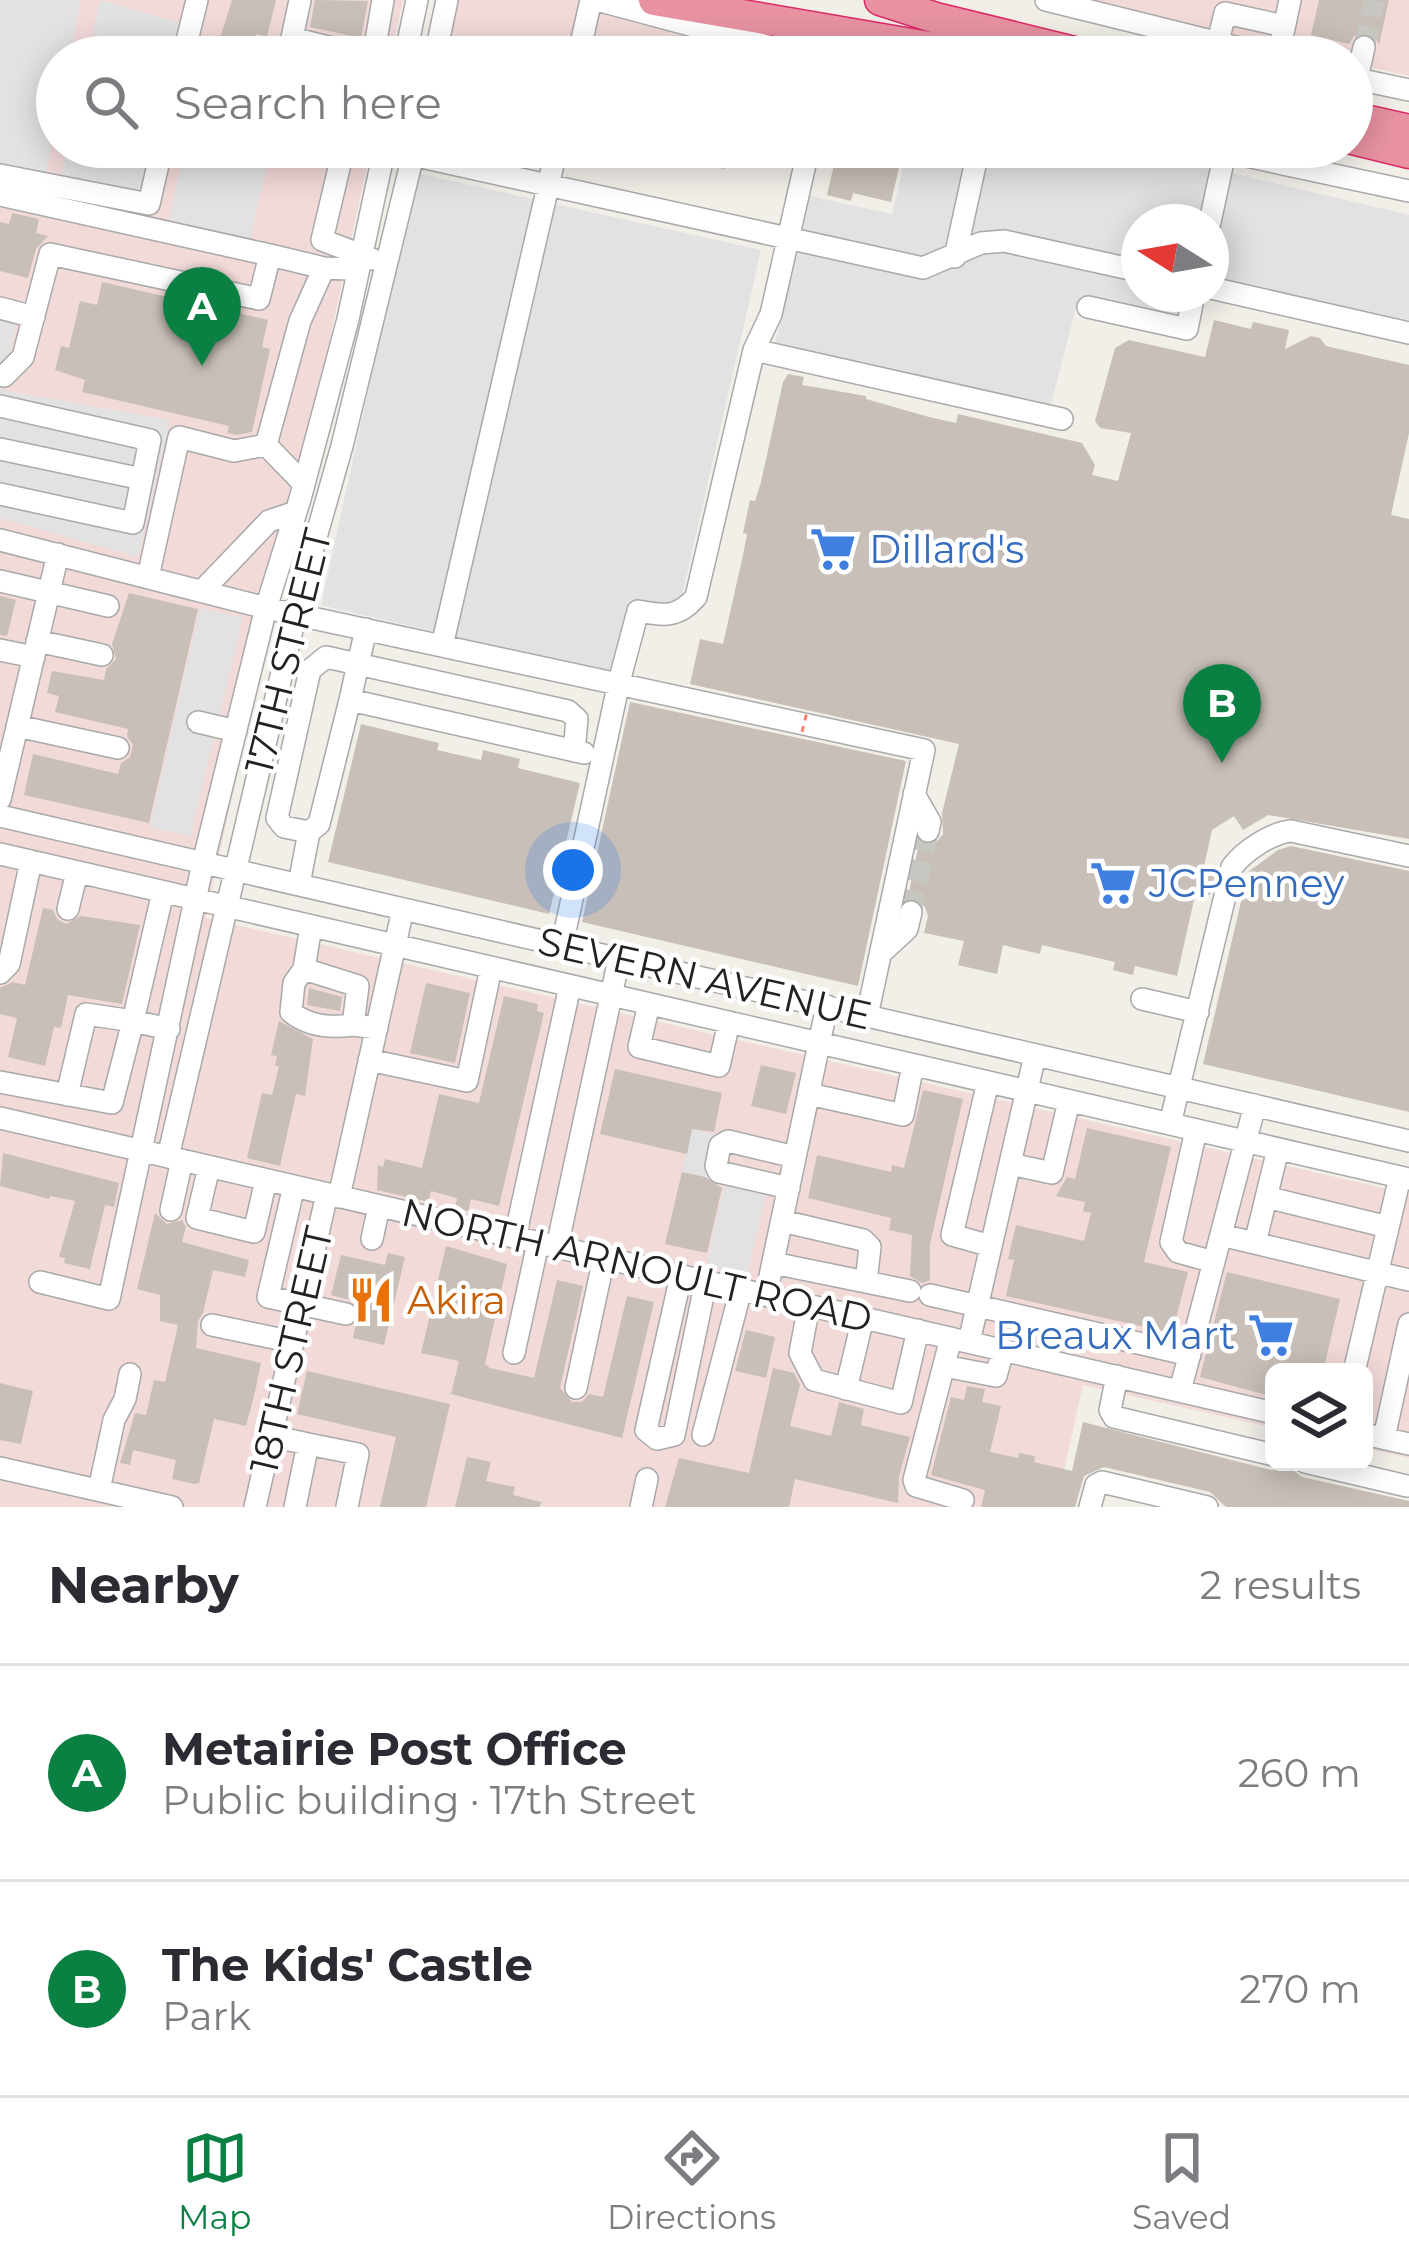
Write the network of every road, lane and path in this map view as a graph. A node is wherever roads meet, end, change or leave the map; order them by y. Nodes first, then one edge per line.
1 (197, 0) edge
2 (300, 0) edge
3 (383, 0) edge
4 (417, 0) edge
5 (447, 0) edge
6 (594, 0) edge
7 (654, 0) edge
8 (880, 0) edge
9 (1046, 0) edge
10 (1290, 0) edge
11 (1076, 3) edge
12 (1285, 26) junction
13 (188, 36) edge
14 (292, 36) edge
15 (377, 36) edge
16 (408, 36) edge
17 (439, 36) edge
18 (584, 36) edge
19 (730, 36) edge
20 (864, 36) edge
21 (1008, 36) edge
22 (1196, 36) edge
23 (1219, 36) edge
24 (1282, 36) edge
25 (1373, 81) edge
26 (1409, 88) edge
27 (1373, 129) edge
28 (1373, 142) edge
29 (1405, 147) edge
30 (157, 168) edge
31 (339, 168) edge
32 (381, 168) edge
33 (411, 168) edge
34 (480, 168) edge
35 (553, 168) edge
36 (804, 168) edge
37 (975, 168) edge
38 (1214, 168) edge
39 (1303, 168) edge
40 (0, 175) edge
41 (549, 186) junction
42 (1409, 191) edge
43 (0, 195) edge
44 (1211, 204) edge
45 (788, 240) junction
46 (270, 255) junction
47 (361, 256) junction
48 (955, 257) junction
49 (387, 263) junction
50 (1121, 267) edge
51 (332, 269) junction
52 (1229, 292) edge
53 (1088, 307) dead end
54 (0, 308) edge
55 (1190, 312) edge
56 (34, 316) junction
57 (1409, 334) edge
58 (754, 350) junction
59 (1, 382) edge
60 (0, 406) edge
61 (1062, 419) dead end
62 (266, 445) junction
63 (0, 449) edge
64 (142, 479) junction
65 (304, 484) junction
66 (0, 494) edge
67 (296, 512) junction
68 (0, 540) edge
69 (58, 554) junction
70 (148, 577) junction
71 (0, 581) edge
72 (202, 591) junction
73 (49, 593) junction
74 (107, 606) dead end
75 (266, 608) junction
76 (296, 613) junction
77 (366, 629) junction
78 (442, 646) junction
79 (36, 649) junction
80 (0, 650) edge
81 (102, 655) dead end
82 (358, 664) junction
83 (619, 682) junction
84 (350, 700) junction
85 (13, 709) edge
86 (807, 712) dead end
87 (198, 722) dead end
88 (236, 731) junction
89 (802, 732) dead end
90 (118, 748) dead end
91 (574, 751) junction
92 (607, 754) junction
93 (909, 796) junction
94 (0, 799) edge
95 (0, 816) edge
96 (928, 831) tunnel mouth
97 (309, 832) junction
98 (0, 854) edge
99 (1409, 856) edge
100 (31, 861) junction
101 (203, 863) junction
102 (233, 868) junction
103 (77, 872) junction
104 (299, 884) junction
105 (163, 892) junction
106 (197, 900) junction
107 (224, 906) junction
108 (68, 909) dead end
109 (404, 909) junction
110 (911, 912) tunnel mouth
111 (311, 926) junction
112 (395, 945) junction
113 (562, 945) junction
114 (875, 953) junction
115 (619, 959) junction
116 (491, 968) junction
117 (304, 969) junction
118 (0, 973) edge
119 (569, 986) junction
120 (611, 995) junction
121 (1142, 999) dead end
122 (649, 1004) junction
123 (827, 1006) junction
124 (1198, 1012) junction
125 (867, 1016) junction
126 (133, 1021) junction
127 (729, 1022) junction
128 (353, 1025) junction
129 (377, 1028) junction
130 (169, 1029) junction
131 (819, 1043) junction
132 (1035, 1054) junction
133 (370, 1060) junction
134 (913, 1065) junction
135 (0, 1082) edge
136 (988, 1082) junction
137 (1179, 1088) junction
138 (1027, 1091) junction
139 (809, 1094) junction
140 (67, 1095) junction
141 (1069, 1101) junction
142 (1255, 1105) junction
143 (0, 1118) edge
144 (1170, 1124) junction
145 (1196, 1130) junction
146 (1409, 1141) edge
147 (1246, 1142) junction
148 (1278, 1149) junction
149 (142, 1151) junction
150 (795, 1157) junction
151 (175, 1159) junction
152 (1010, 1164) junction
153 (209, 1167) junction
154 (1405, 1178) edge
155 (266, 1180) junction
156 (294, 1186) junction
157 (789, 1188) junction
158 (333, 1195) junction
159 (1266, 1197) junction
160 (379, 1206) junction
161 (171, 1210) dead end
162 (782, 1221) junction
163 (1388, 1227) junction
164 (1221, 1235) junction
165 (515, 1237) junction
166 (372, 1239) dead end
167 (1255, 1243) junction
168 (548, 1245) junction
169 (991, 1246) junction
170 (604, 1258) junction
171 (1214, 1262) junction
172 (773, 1263) junction
173 (1378, 1272) junction
174 (681, 1276) junction
175 (1409, 1280) edge
176 (40, 1282) dead end
177 (725, 1282) junction
178 (866, 1282) junction
179 (766, 1295) junction
180 (303, 1305) junction
181 (809, 1305) junction
182 (977, 1306) junction
183 (346, 1314) dead end
184 (672, 1317) junction
185 (863, 1318) junction
186 (699, 1322) junction
187 (212, 1324) dead end
188 (1409, 1324) edge
189 (918, 1330) junction
190 (960, 1340) junction
191 (293, 1342) junction
192 (1004, 1350) junction
193 (514, 1353) dead end
194 (1190, 1355) junction
195 (1356, 1363) edge
196 (944, 1366) junction
197 (130, 1374) dead end
198 (1118, 1376) junction
199 (576, 1388) dead end
200 (846, 1389) junction
201 (1180, 1391) junction
202 (1264, 1410) edge
203 (703, 1435) dead end
204 (271, 1436) junction
205 (1374, 1436) edge
206 (308, 1444) junction
207 (1409, 1444) edge
208 (1246, 1448) junction
209 (1265, 1453) edge
210 (0, 1468) edge
211 (1343, 1471) edge
212 (647, 1479) dead end
213 (1407, 1486) edge
214 (103, 1496) edge
215 (963, 1500) dead end
216 (172, 1507) edge
217 (255, 1507) edge
218 (295, 1507) edge
219 (347, 1507) edge
220 (641, 1507) edge
221 (1090, 1507) edge
222 (1207, 1507) edge

1 - 13 street
2 - 14 street
3 - 15 street
4 - 16 street
5 - 17 street
6 - 18 street
6 - 19 street
7 - 20 highway
8 - 21 highway
9 - 11 street
10 - 12 street
11 - 22 street
12 - 23 street
12 - 24 street
25 - 26 street
27 - 29 highway
28 - 29 highway
30 - 40 street
31 - 47 street
32 - 47 street, 17TH STREET
33 - 49 street, 17TH STREET
34 - 41 street
35 - 41 street
36 - 45 street
37 - 48 street
38 - 44 street
39 - 42 street
41 - 45 street
41 - 78 street
43 - 46 street
45 - 48 street
45 - 58 street
46 - 51 street
46 - 56 street
47 - 49 street
47 - 51 street
47 - 65 street, 17TH STREET
48 - 50 street
49 - 76 street, 17TH STREET
51 - 62 street
52 - 57 street
53 - 55 street
54 - 56 street
56 - 59 street
58 - 61 street
58 - 83 street
60 - 64 street
62 - 65 street
62 - 70 street
63 - 64 street
64 - 66 street
65 - 67 street, 17TH STREET
67 - 72 street
67 - 75 street, 17TH STREET
68 - 69 street
69 - 70 street
69 - 73 street
70 - 72 street
71 - 73 street
72 - 75 street
73 - 74 street
73 - 79 street
75 - 76 street
75 - 88 street, 17TH STREET
76 - 77 street
76 - 102 street, 17TH STREET
77 - 78 street
77 - 82 street
78 - 83 street
79 - 80 street
79 - 81 street
79 - 85 street
82 - 84 street
82 - 91 street
82 - 97 street
83 - 92 street
83 - 93 street
84 - 91 street
84 - 97 street
85 - 90 street
85 - 94 street
86 - 89 path, bridge
87 - 88 street
88 - 101 street, 17TH STREET
91 - 92 street
92 - 113 street
93 - 96 street
93 - 114 street
95 - 101 street, SEVERN AVENUE
97 - 104 street
98 - 100 street, SEVERN AVENUE
99 - 124 street
100 - 103 street, SEVERN AVENUE
100 - 118 street
101 - 102 street, SEVERN AVENUE
101 - 106 street, 17TH STREET
102 - 104 street, SEVERN AVENUE
102 - 107 street, 17TH STREET
103 - 105 street, SEVERN AVENUE
103 - 108 street
104 - 109 street, SEVERN AVENUE
105 - 106 street, SEVERN AVENUE
105 - 126 street
106 - 107 street, SEVERN AVENUE
106 - 130 street, 17TH STREET
107 - 111 street, SEVERN AVENUE
107 - 151 street, 17TH STREET
109 - 112 street, 18TH STREET
109 - 113 street, SEVERN AVENUE
110 - 114 street
111 - 112 street, SEVERN AVENUE
111 - 117 street
112 - 116 street, SEVERN AVENUE
112 - 129 street, 18TH STREET
113 - 115 street, SEVERN AVENUE
114 - 125 street
115 - 120 street
115 - 123 street, SEVERN AVENUE
116 - 119 street, SEVERN AVENUE
116 - 133 street
117 - 128 street
117 - 128 street
119 - 120 street, SEVERN AVENUE
119 - 165 street
120 - 122 street, SEVERN AVENUE
120 - 168 street
121 - 124 street
122 - 127 street, SEVERN AVENUE
122 - 127 street
123 - 125 street, SEVERN AVENUE
123 - 131 street
124 - 137 street
125 - 132 street, SEVERN AVENUE
126 - 130 street
126 - 140 street
126 - 140 street
127 - 131 street, SEVERN AVENUE
128 - 129 street
129 - 133 street, 18TH STREET
130 - 149 street, 17TH STREET
131 - 134 street, SEVERN AVENUE
131 - 139 street
132 - 137 street, SEVERN AVENUE
132 - 138 street
133 - 158 street, 18TH STREET
134 - 136 street, SEVERN AVENUE
134 - 139 street
135 - 140 street
136 - 138 street, SEVERN AVENUE
136 - 169 street
137 - 142 street, SEVERN AVENUE
137 - 144 street
138 - 141 street, SEVERN AVENUE
138 - 152 street
139 - 150 street
141 - 144 street, SEVERN AVENUE
141 - 152 street
142 - 146 street, SEVERN AVENUE
142 - 147 street
143 - 149 street, NORTH ARNOULT ROAD
144 - 145 street, SEVERN AVENUE
145 - 147 street, SEVERN AVENUE
145 - 171 street
147 - 148 street, SEVERN AVENUE
147 - 164 street
148 - 154 street, SEVERN AVENUE
148 - 159 street
149 - 151 street, NORTH ARNOULT ROAD
149 - 176 street, 17TH STREET
150 - 157 street
150 - 157 street
151 - 153 street, NORTH ARNOULT ROAD
151 - 161 street, 17TH STREET
152 - 169 street
153 - 155 street, NORTH ARNOULT ROAD
153 - 155 street
154 - 163 street
155 - 156 street, NORTH ARNOULT ROAD
156 - 158 street, NORTH ARNOULT ROAD
156 - 180 street
157 - 162 street
158 - 160 street, NORTH ARNOULT ROAD
158 - 180 street, 18TH STREET
159 - 163 street
159 - 167 street
160 - 165 street, NORTH ARNOULT ROAD
160 - 166 street
162 - 172 street
162 - 178 street
163 - 173 street
164 - 167 street
164 - 171 street
165 - 168 street, NORTH ARNOULT ROAD
167 - 173 street
168 - 170 street, NORTH ARNOULT ROAD
168 - 193 street
169 - 182 street
170 - 174 street, NORTH ARNOULT ROAD
170 - 199 street
171 - 194 street
172 - 178 street
172 - 179 street
173 - 175 street
173 - 195 street
174 - 177 street, NORTH ARNOULT ROAD
174 - 184 street
177 - 179 street, NORTH ARNOULT ROAD
177 - 186 street
177 - 203 street
178 - 182 street
179 - 181 street, NORTH ARNOULT ROAD
180 - 183 street
180 - 191 street, 18TH STREET
181 - 185 street, NORTH ARNOULT ROAD
181 - 200 street
182 - 190 street
182 - 194 street
184 - 186 street
184 - 186 street
185 - 189 street, NORTH ARNOULT ROAD
185 - 200 street
187 - 191 street
188 - 205 street
189 - 190 street, NORTH ARNOULT ROAD
189 - 200 street
190 - 192 street, NORTH ARNOULT ROAD
190 - 196 street
191 - 204 street, 18TH STREET
192 - 196 street
192 - 198 street, NORTH ARNOULT ROAD
194 - 201 street
196 - 215 street
197 - 214 street
198 - 201 street, NORTH ARNOULT ROAD
198 - 208 street
201 - 202 street, NORTH ARNOULT ROAD
202 - 208 street
204 - 206 street
204 - 217 street, 18TH STREET
205 - 207 street
206 - 218 street
206 - 219 street
208 - 209 street
210 - 214 street
211 - 213 street
212 - 220 street
214 - 216 street
221 - 222 street

